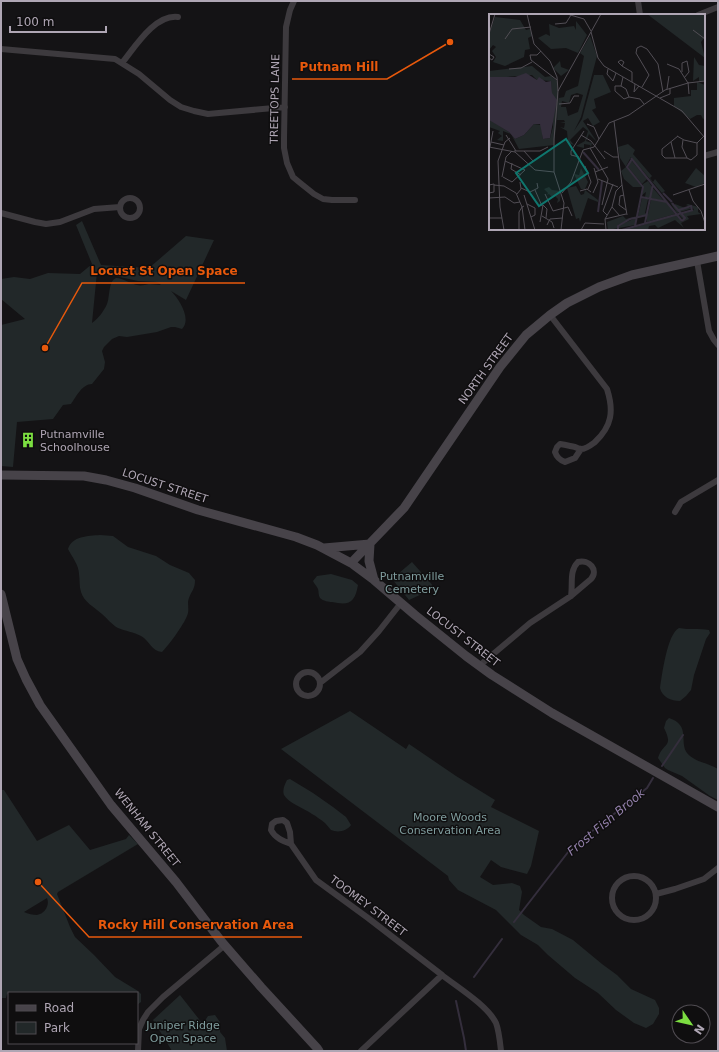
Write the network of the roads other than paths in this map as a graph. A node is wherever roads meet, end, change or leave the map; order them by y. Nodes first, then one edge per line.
1 (294, 1) edge
2 (638, 1) edge
3 (718, 7) edge
4 (640, 14) edge
5 (700, 14) edge
6 (178, 18) dead end
7 (1, 48) edge
8 (122, 63) junction
9 (285, 107) junction
10 (718, 152) edge
11 (705, 156) edge
12 (355, 200) dead end
13 (120, 207) dead end
14 (1, 212) edge
15 (718, 256) edge
16 (697, 261) junction
17 (550, 315) junction
18 (718, 345) edge
19 (582, 449) dead end
20 (1, 475) edge
21 (718, 480) edge
22 (675, 512) dead end
23 (370, 544) junction
24 (323, 548) junction
25 (351, 563) junction
26 (374, 580) junction
27 (1, 594) edge
28 (571, 596) junction
29 (401, 603) junction
30 (479, 666) junction
31 (320, 682) dead end
32 (718, 807) edge
33 (291, 844) dead end
34 (718, 868) edge
35 (656, 894) junction
36 (225, 945) junction
37 (442, 975) junction
38 (138, 1051) edge
39 (319, 1051) edge
40 (361, 1051) edge
41 (501, 1051) edge

1 - 9 street, TREETOPS LANE
2 - 4 street
3 - 5 street
6 - 8 street
7 - 8 street
8 - 9 street
9 - 12 street, TREETOPS LANE
10 - 11 street
13 - 14 street
15 - 16 main road, NORTH STREET
16 - 17 main road, NORTH STREET
16 - 18 street
17 - 19 street
17 - 23 main road, NORTH STREET
20 - 24 main road, LOCUST STREET
21 - 22 street
23 - 24 main road
23 - 25 main road, NORTH STREET
23 - 26 main road
24 - 25 main road, LOCUST STREET
25 - 26 main road, LOCUST STREET
26 - 29 main road, LOCUST STREET
27 - 36 main road, WENHAM STREET
28 - 28 street
28 - 30 street
29 - 30 main road, LOCUST STREET
29 - 31 street
30 - 32 main road, LOCUST STREET
33 - 37 street, TOOMEY STREET
34 - 35 street
35 - 35 street
36 - 38 street
36 - 39 main road, WENHAM STREET
37 - 40 street
37 - 41 street, TOOMEY STREET

